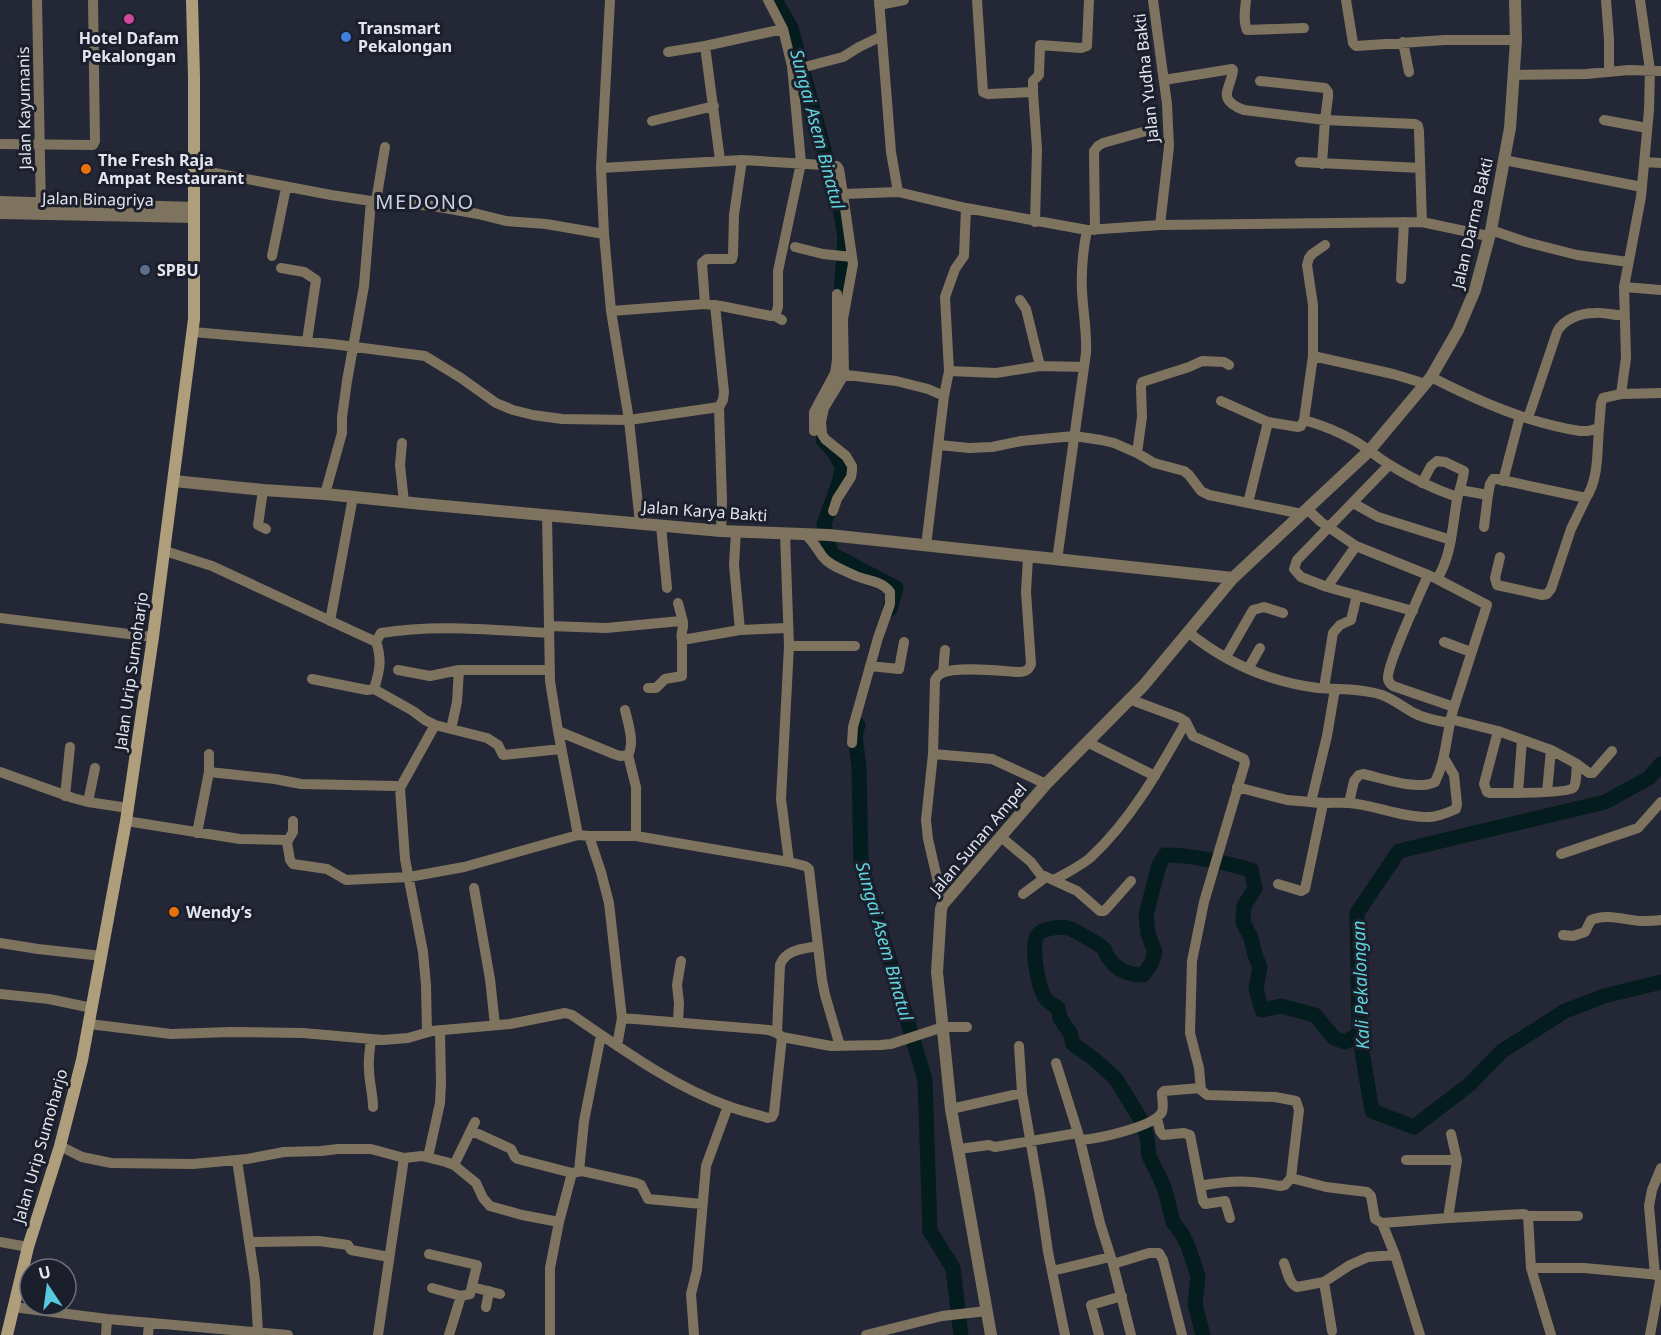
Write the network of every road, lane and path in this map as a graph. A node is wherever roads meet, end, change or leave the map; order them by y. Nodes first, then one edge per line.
1 (37, 0) edge
2 (93, 0) edge
3 (192, 0) edge
4 (610, 0) edge
5 (768, 0) edge
6 (904, 0) edge
7 (977, 0) edge
8 (1089, 0) edge
9 (1153, 0) edge
10 (1246, 0) edge
11 (1346, 0) edge
12 (1515, 0) edge
13 (1606, 0) edge
14 (1640, 0) edge
15 (879, 2) edge
16 (1304, 28) dead end
17 (783, 29) junction
18 (882, 36) junction
19 (1516, 40) junction
20 (1403, 42) junction
21 (705, 46) junction
22 (668, 52) dead end
23 (798, 69) junction
24 (1655, 70) edge
25 (1409, 72) dead end
26 (1609, 72) junction
27 (1514, 75) junction
28 (1164, 80) junction
29 (1260, 81) dead end
30 (1033, 92) junction
31 (714, 106) junction
32 (1325, 120) junction
33 (1604, 120) dead end
34 (652, 122) dead end
35 (1647, 128) junction
36 (1146, 131) dead end
37 (0, 144) edge
38 (40, 145) junction
39 (385, 147) dead end
40 (720, 160) junction
41 (742, 160) junction
42 (1504, 160) junction
43 (1300, 162) dead end
44 (1645, 162) junction
45 (801, 163) junction
46 (1661, 163) edge
47 (1322, 164) junction
48 (601, 168) junction
49 (1420, 168) junction
50 (194, 169) junction
51 (1642, 187) junction
52 (286, 188) junction
53 (898, 192) junction
54 (843, 194) junction
55 (374, 201) junction
56 (0, 202) edge
57 (966, 208) junction
58 (41, 209) junction
59 (0, 213) edge
60 (194, 213) junction
61 (1035, 222) junction
62 (1404, 222) junction
63 (1422, 222) junction
64 (1160, 225) junction
65 (1091, 230) junction
66 (1490, 233) junction
67 (604, 234) junction
68 (1325, 245) dead end
69 (795, 247) dead end
70 (272, 256) dead end
71 (850, 256) junction
72 (1628, 262) junction
73 (281, 268) dead end
74 (1401, 279) dead end
75 (1624, 287) junction
76 (1661, 290) edge
77 (837, 294) dead end
78 (1020, 300) dead end
79 (710, 304) junction
80 (611, 311) junction
81 (1624, 315) junction
82 (193, 332) junction
83 (307, 341) junction
84 (354, 347) junction
85 (1313, 356) junction
86 (1229, 365) dead end
87 (1040, 366) junction
88 (1084, 367) junction
89 (949, 371) junction
90 (839, 374) junction
91 (1428, 381) junction
92 (1661, 393) edge
93 (1621, 394) junction
94 (944, 396) junction
95 (1221, 401) dead end
96 (719, 407) junction
97 (818, 412) junction
98 (1524, 417) junction
99 (628, 420) junction
100 (1304, 420) junction
101 (1268, 422) junction
102 (1599, 428) junction
103 (814, 431) dead end
104 (1074, 436) junction
105 (402, 443) dead end
106 (939, 445) junction
107 (1137, 453) junction
108 (1379, 458) junction
109 (174, 481) junction
110 (1503, 481) junction
111 (1422, 483) junction
112 (263, 490) junction
113 (325, 494) junction
114 (1458, 494) junction
115 (1488, 495) junction
116 (353, 497) junction
117 (1586, 498) junction
118 (404, 502) junction
119 (1248, 503) junction
120 (1353, 503) junction
121 (833, 511) dead end
122 (1304, 512) junction
123 (547, 515) junction
124 (640, 523) junction
125 (1322, 523) junction
126 (661, 526) junction
127 (1484, 527) dead end
128 (266, 529) dead end
129 (721, 531) junction
130 (736, 531) junction
131 (785, 534) junction
132 (817, 535) junction
133 (1451, 540) junction
134 (926, 546) junction
135 (1356, 546) junction
136 (165, 551) junction
137 (1028, 557) junction
138 (1500, 557) dead end
139 (1057, 560) junction
140 (1432, 577) junction
141 (1233, 578) junction
142 (1327, 587) junction
143 (667, 588) dead end
144 (1357, 595) junction
145 (678, 603) dead end
146 (1413, 611) junction
147 (1282, 613) dead end
148 (0, 618) edge
149 (330, 621) junction
150 (683, 622) junction
151 (788, 628) junction
152 (548, 629) junction
153 (740, 630) junction
154 (1188, 632) junction
155 (153, 637) junction
156 (682, 640) junction
157 (376, 641) junction
158 (904, 642) dead end
159 (1444, 642) dead end
160 (789, 646) junction
161 (855, 646) dead end
162 (1260, 648) dead end
163 (945, 650) dead end
164 (1471, 652) junction
165 (1226, 657) junction
166 (871, 666) junction
167 (1248, 669) junction
168 (398, 670) dead end
169 (459, 670) junction
170 (550, 670) junction
171 (943, 672) junction
172 (312, 679) dead end
173 (648, 688) dead end
174 (374, 689) junction
175 (1330, 689) junction
176 (1129, 699) junction
177 (1454, 707) junction
178 (625, 710) dead end
179 (1450, 721) junction
180 (1186, 722) junction
181 (435, 725) junction
182 (451, 729) junction
183 (558, 731) junction
184 (1498, 731) junction
185 (1522, 740) junction
186 (1087, 742) junction
187 (852, 743) dead end
188 (70, 747) dead end
189 (561, 749) junction
190 (1551, 750) junction
191 (1612, 751) dead end
192 (209, 754) dead end
193 (933, 754) junction
194 (628, 755) junction
195 (1444, 758) junction
196 (1577, 764) junction
197 (95, 768) dead end
198 (0, 771) edge
199 (208, 772) junction
200 (1155, 776) junction
201 (1046, 784) junction
202 (1237, 787) junction
203 (400, 788) junction
204 (1547, 792) junction
205 (1518, 793) junction
206 (65, 795) junction
207 (88, 802) junction
208 (1311, 802) junction
209 (1661, 802) edge
210 (1349, 803) junction
211 (1323, 804) junction
212 (128, 808) junction
213 (126, 821) junction
214 (293, 821) dead end
215 (197, 833) junction
216 (583, 836) junction
217 (636, 836) junction
218 (1001, 837) junction
219 (287, 842) junction
220 (1561, 854) dead end
221 (789, 862) junction
222 (409, 877) junction
223 (1050, 878) junction
224 (1131, 881) dead end
225 (1278, 884) dead end
226 (474, 888) dead end
227 (1023, 894) dead end
228 (943, 904) junction
229 (1661, 920) edge
230 (1563, 935) dead end
231 (0, 943) edge
232 (818, 946) junction
233 (102, 956) junction
234 (681, 961) dead end
235 (0, 994) edge
236 (92, 1008) junction
237 (622, 1018) junction
238 (678, 1022) junction
239 (89, 1024) junction
240 (495, 1025) junction
241 (943, 1027) junction
242 (967, 1027) dead end
243 (440, 1030) junction
244 (427, 1032) junction
245 (601, 1035) junction
246 (780, 1035) junction
247 (372, 1039) junction
248 (617, 1046) junction
249 (840, 1046) junction
250 (1019, 1046) dead end
251 (1056, 1063) dead end
252 (1200, 1088) junction
253 (1022, 1093) junction
254 (728, 1106) junction
255 (373, 1107) dead end
256 (951, 1109) junction
257 (1152, 1120) junction
258 (1451, 1134) dead end
259 (1079, 1137) junction
260 (1032, 1141) junction
261 (60, 1146) junction
262 (959, 1149) junction
263 (428, 1156) junction
264 (404, 1158) junction
265 (237, 1160) junction
266 (1406, 1160) dead end
267 (1457, 1160) junction
268 (454, 1166) junction
269 (1661, 1168) edge
270 (575, 1172) junction
271 (1291, 1178) junction
272 (1200, 1186) junction
273 (702, 1204) junction
274 (1528, 1216) junction
275 (1578, 1216) dead end
276 (1230, 1218) dead end
277 (1448, 1218) junction
278 (560, 1222) junction
279 (1382, 1223) junction
280 (0, 1242) edge
281 (249, 1242) junction
282 (28, 1247) junction
283 (429, 1254) dead end
284 (1395, 1255) junction
285 (389, 1257) junction
286 (1112, 1260) junction
287 (1284, 1263) dead end
288 (1531, 1268) junction
289 (1052, 1271) junction
290 (1659, 1275) edge
291 (1324, 1282) junction
292 (472, 1287) junction
293 (432, 1288) dead end
294 (461, 1296) junction
295 (1122, 1296) junction
296 (13, 1307) junction
297 (486, 1307) dead end
298 (987, 1311) junction
299 (107, 1319) junction
300 (149, 1323) junction
301 (1332, 1331) dead end
302 (258, 1332) junction
303 (7, 1335) edge
304 (106, 1335) edge
305 (148, 1335) edge
306 (288, 1335) edge
307 (378, 1335) edge
308 (449, 1335) edge
309 (550, 1335) edge
310 (694, 1335) edge
311 (866, 1335) edge
312 (991, 1335) edge
313 (1065, 1335) edge
314 (1099, 1335) edge
315 (1131, 1335) edge
316 (1182, 1335) edge
317 (1420, 1335) edge
318 (1551, 1335) edge
319 (1650, 1335) edge

1 - 38 street, Jalan Kayumanis
2 - 38 street
3 - 50 main road, Jalan Urip Sumoharjo
4 - 48 street
5 - 17 street
6 - 15 street
7 - 30 street
8 - 30 street
9 - 28 street, Jalan Yudha Bakti
10 - 16 street
11 - 20 street
12 - 19 street, Jalan Darma Bakti
13 - 26 street
14 - 24 street
15 - 18 street
17 - 21 street
17 - 23 street
18 - 23 street
18 - 53 street
19 - 20 street
19 - 27 street, Jalan Darma Bakti
20 - 25 street
21 - 22 street
21 - 31 street
23 - 45 street
24 - 26 street
24 - 35 street
26 - 27 street
27 - 42 street, Jalan Darma Bakti
28 - 32 street
28 - 64 street, Jalan Yudha Bakti
29 - 32 street
30 - 61 street
31 - 34 street
31 - 40 street
32 - 47 street
32 - 49 street
33 - 35 street
35 - 44 street
36 - 65 street
37 - 38 street
38 - 58 street, Jalan Kayumanis
39 - 55 street
40 - 41 street
40 - 48 street
41 - 45 street
41 - 79 street
42 - 51 street
42 - 66 street, Jalan Darma Bakti
43 - 47 street
44 - 46 street
44 - 51 street
45 - 54 street
45 - 79 street
47 - 49 street
48 - 67 street
49 - 63 street
50 - 52 street
50 - 60 main road, Jalan Urip Sumoharjo
51 - 72 street
52 - 55 street
52 - 70 street
53 - 54 street
53 - 57 street
54 - 71 street
55 - 67 street
55 - 84 street
56 - 58 street, Jalan Binagriya
57 - 61 street
57 - 89 street
58 - 59 street, Jalan Binagriya
58 - 60 street, Jalan Binagriya
60 - 82 main road, Jalan Urip Sumoharjo
61 - 65 street
62 - 63 street
62 - 64 street
62 - 74 street
63 - 66 street
64 - 65 street
65 - 88 street
66 - 72 street
66 - 91 street, Jalan Darma Bakti
67 - 80 street
68 - 85 street
69 - 71 street
71 - 90 street
72 - 75 street
73 - 83 street
75 - 76 street
75 - 81 street
77 - 90 street
78 - 87 street
79 - 80 street
79 - 96 street
80 - 99 street
81 - 93 street
81 - 98 street
82 - 83 street
82 - 109 main road, Jalan Urip Sumoharjo
83 - 84 street
84 - 99 street
84 - 113 street
85 - 91 street
85 - 100 street
86 - 107 street
87 - 88 street
87 - 89 street
88 - 104 street
89 - 94 street
90 - 94 street
90 - 97 street
91 - 98 street
91 - 108 street, Jalan Darma Bakti
92 - 93 street
93 - 102 street
94 - 106 street
95 - 101 street
96 - 99 street
96 - 129 street
97 - 103 street
97 - 121 street
98 - 102 street
98 - 110 street
99 - 124 street
100 - 101 street
100 - 108 street
101 - 119 street
102 - 117 street
104 - 106 street
104 - 107 street
104 - 139 street
105 - 118 street
106 - 134 street
107 - 119 street
108 - 111 street
108 - 120 street
108 - 122 street, Jalan Darma Bakti
109 - 112 street, Jalan Karya Bakti
109 - 136 main road, Jalan Urip Sumoharjo
110 - 115 street
110 - 117 street
111 - 114 street
111 - 114 street
112 - 113 street, Jalan Karya Bakti
112 - 128 street
113 - 116 street, Jalan Karya Bakti
114 - 115 street
114 - 133 street
115 - 127 street
116 - 118 street, Jalan Karya Bakti
116 - 149 street
117 - 138 street
118 - 123 street, Jalan Karya Bakti
119 - 122 street
120 - 125 street
120 - 133 street
122 - 125 street
122 - 141 street, Jalan Darma Bakti
123 - 124 street, Jalan Karya Bakti
123 - 152 street
124 - 126 street, Jalan Karya Bakti
125 - 135 street
125 - 142 street
126 - 129 street, Jalan Karya Bakti
126 - 143 street
129 - 130 street, Jalan Karya Bakti
130 - 131 street, Jalan Karya Bakti
130 - 153 street
131 - 132 street, Jalan Karya Bakti
131 - 151 street
132 - 134 street, Jalan Karya Bakti
132 - 166 street
133 - 140 street
134 - 137 street, Jalan Karya Bakti
135 - 140 street
135 - 142 street
136 - 149 street
136 - 155 main road, Jalan Urip Sumoharjo
137 - 139 street, Jalan Karya Bakti
137 - 171 street
139 - 141 street, Jalan Karya Bakti
140 - 146 street
140 - 164 street
141 - 154 street, Jalan Sunan Ampel
142 - 144 street
144 - 146 street
144 - 175 street
145 - 150 street
146 - 177 street
147 - 165 street
148 - 155 street
149 - 157 street
150 - 152 street
150 - 156 street
151 - 153 street
151 - 160 street
152 - 157 street
152 - 170 street
153 - 156 street
154 - 165 street
154 - 176 street, Jalan Sunan Ampel
155 - 212 main road, Jalan Urip Sumoharjo
156 - 173 street
157 - 174 street
158 - 166 street
159 - 164 street
160 - 161 street
160 - 221 street
162 - 167 street
163 - 171 street
164 - 177 street
165 - 167 street
166 - 187 street
167 - 175 street
168 - 169 street
169 - 170 street
169 - 182 street
170 - 183 street
171 - 193 street
172 - 174 street
174 - 181 street
175 - 179 street
175 - 208 street
176 - 180 street
176 - 186 street, Jalan Sunan Ampel
177 - 179 street
178 - 194 street
179 - 184 street
179 - 195 street
180 - 200 street
180 - 202 street
181 - 182 street
181 - 203 street
182 - 189 street
183 - 189 street
183 - 194 street
184 - 185 street
184 - 205 street
185 - 190 street
185 - 205 street
186 - 200 street
186 - 201 street, Jalan Sunan Ampel
188 - 206 street
189 - 216 street
190 - 196 street
190 - 204 street
191 - 196 street
192 - 199 street
193 - 201 street
193 - 228 street
194 - 217 street
195 - 210 street
195 - 210 street
196 - 204 street
197 - 207 street
198 - 206 street
199 - 203 street
199 - 215 street
200 - 223 street
201 - 218 street, Jalan Sunan Ampel
202 - 208 street
202 - 252 street
203 - 222 street
204 - 205 street
206 - 207 street
207 - 212 street
208 - 211 street
209 - 220 street
210 - 211 street
211 - 225 street
212 - 213 main road, Jalan Urip Sumoharjo
213 - 215 street
213 - 233 main road, Jalan Urip Sumoharjo
214 - 219 street
215 - 219 street
216 - 217 street
216 - 222 street
216 - 237 street
217 - 221 street
218 - 223 street
218 - 228 street, Jalan Sunan Ampel
219 - 222 street
221 - 232 street
222 - 244 street
223 - 224 street
223 - 227 street
226 - 240 street
228 - 241 street, Jalan Sunan Ampel
229 - 230 street
231 - 233 street
232 - 246 street
232 - 249 street
233 - 236 main road, Jalan Urip Sumoharjo
234 - 238 street
235 - 236 street
236 - 239 main road, Jalan Urip Sumoharjo
237 - 238 street
237 - 248 street
238 - 246 street
239 - 247 street
239 - 261 main road, Jalan Urip Sumoharjo
240 - 243 street
240 - 245 street
241 - 242 street
241 - 249 street
241 - 256 street, Jalan Sunan Ampel
243 - 244 street
243 - 263 street
244 - 247 street
245 - 248 street
245 - 270 street
246 - 249 street
246 - 254 street
247 - 255 street
248 - 254 street
250 - 253 street
251 - 259 street
252 - 257 street
252 - 271 street
253 - 256 street
253 - 260 street
254 - 273 street
256 - 262 street, Jalan Sunan Ampel
257 - 259 street
257 - 272 street
258 - 267 street
259 - 260 street
259 - 286 street
260 - 262 street
260 - 289 street
261 - 265 street
261 - 282 main road, Jalan Urip Sumoharjo
262 - 298 street, Jalan Sunan Ampel
263 - 264 street
263 - 268 street
264 - 265 street
264 - 285 street
265 - 281 street
266 - 267 street
267 - 277 street
268 - 270 street
268 - 278 street
269 - 290 street
270 - 273 street
270 - 278 street
271 - 272 street
271 - 279 street
272 - 276 street
273 - 310 street
274 - 275 street
274 - 277 street
274 - 288 street
277 - 279 street
278 - 309 street
279 - 284 street
280 - 282 street
281 - 285 street
281 - 302 street
282 - 296 main road, Jalan Urip Sumoharjo
283 - 292 street
284 - 291 street
284 - 317 street
285 - 307 street
286 - 289 street
286 - 295 street
286 - 316 street
287 - 291 street
288 - 290 street
288 - 318 street
289 - 313 street
290 - 319 street
291 - 301 street
292 - 294 street
292 - 297 street
293 - 294 street
294 - 308 street
295 - 314 street
295 - 315 street
296 - 299 street
296 - 303 main road, Jalan Urip Sumoharjo
298 - 311 street
298 - 312 street, Jalan Sunan Ampel
299 - 300 street
299 - 304 street
300 - 302 street
300 - 305 street
302 - 306 street

